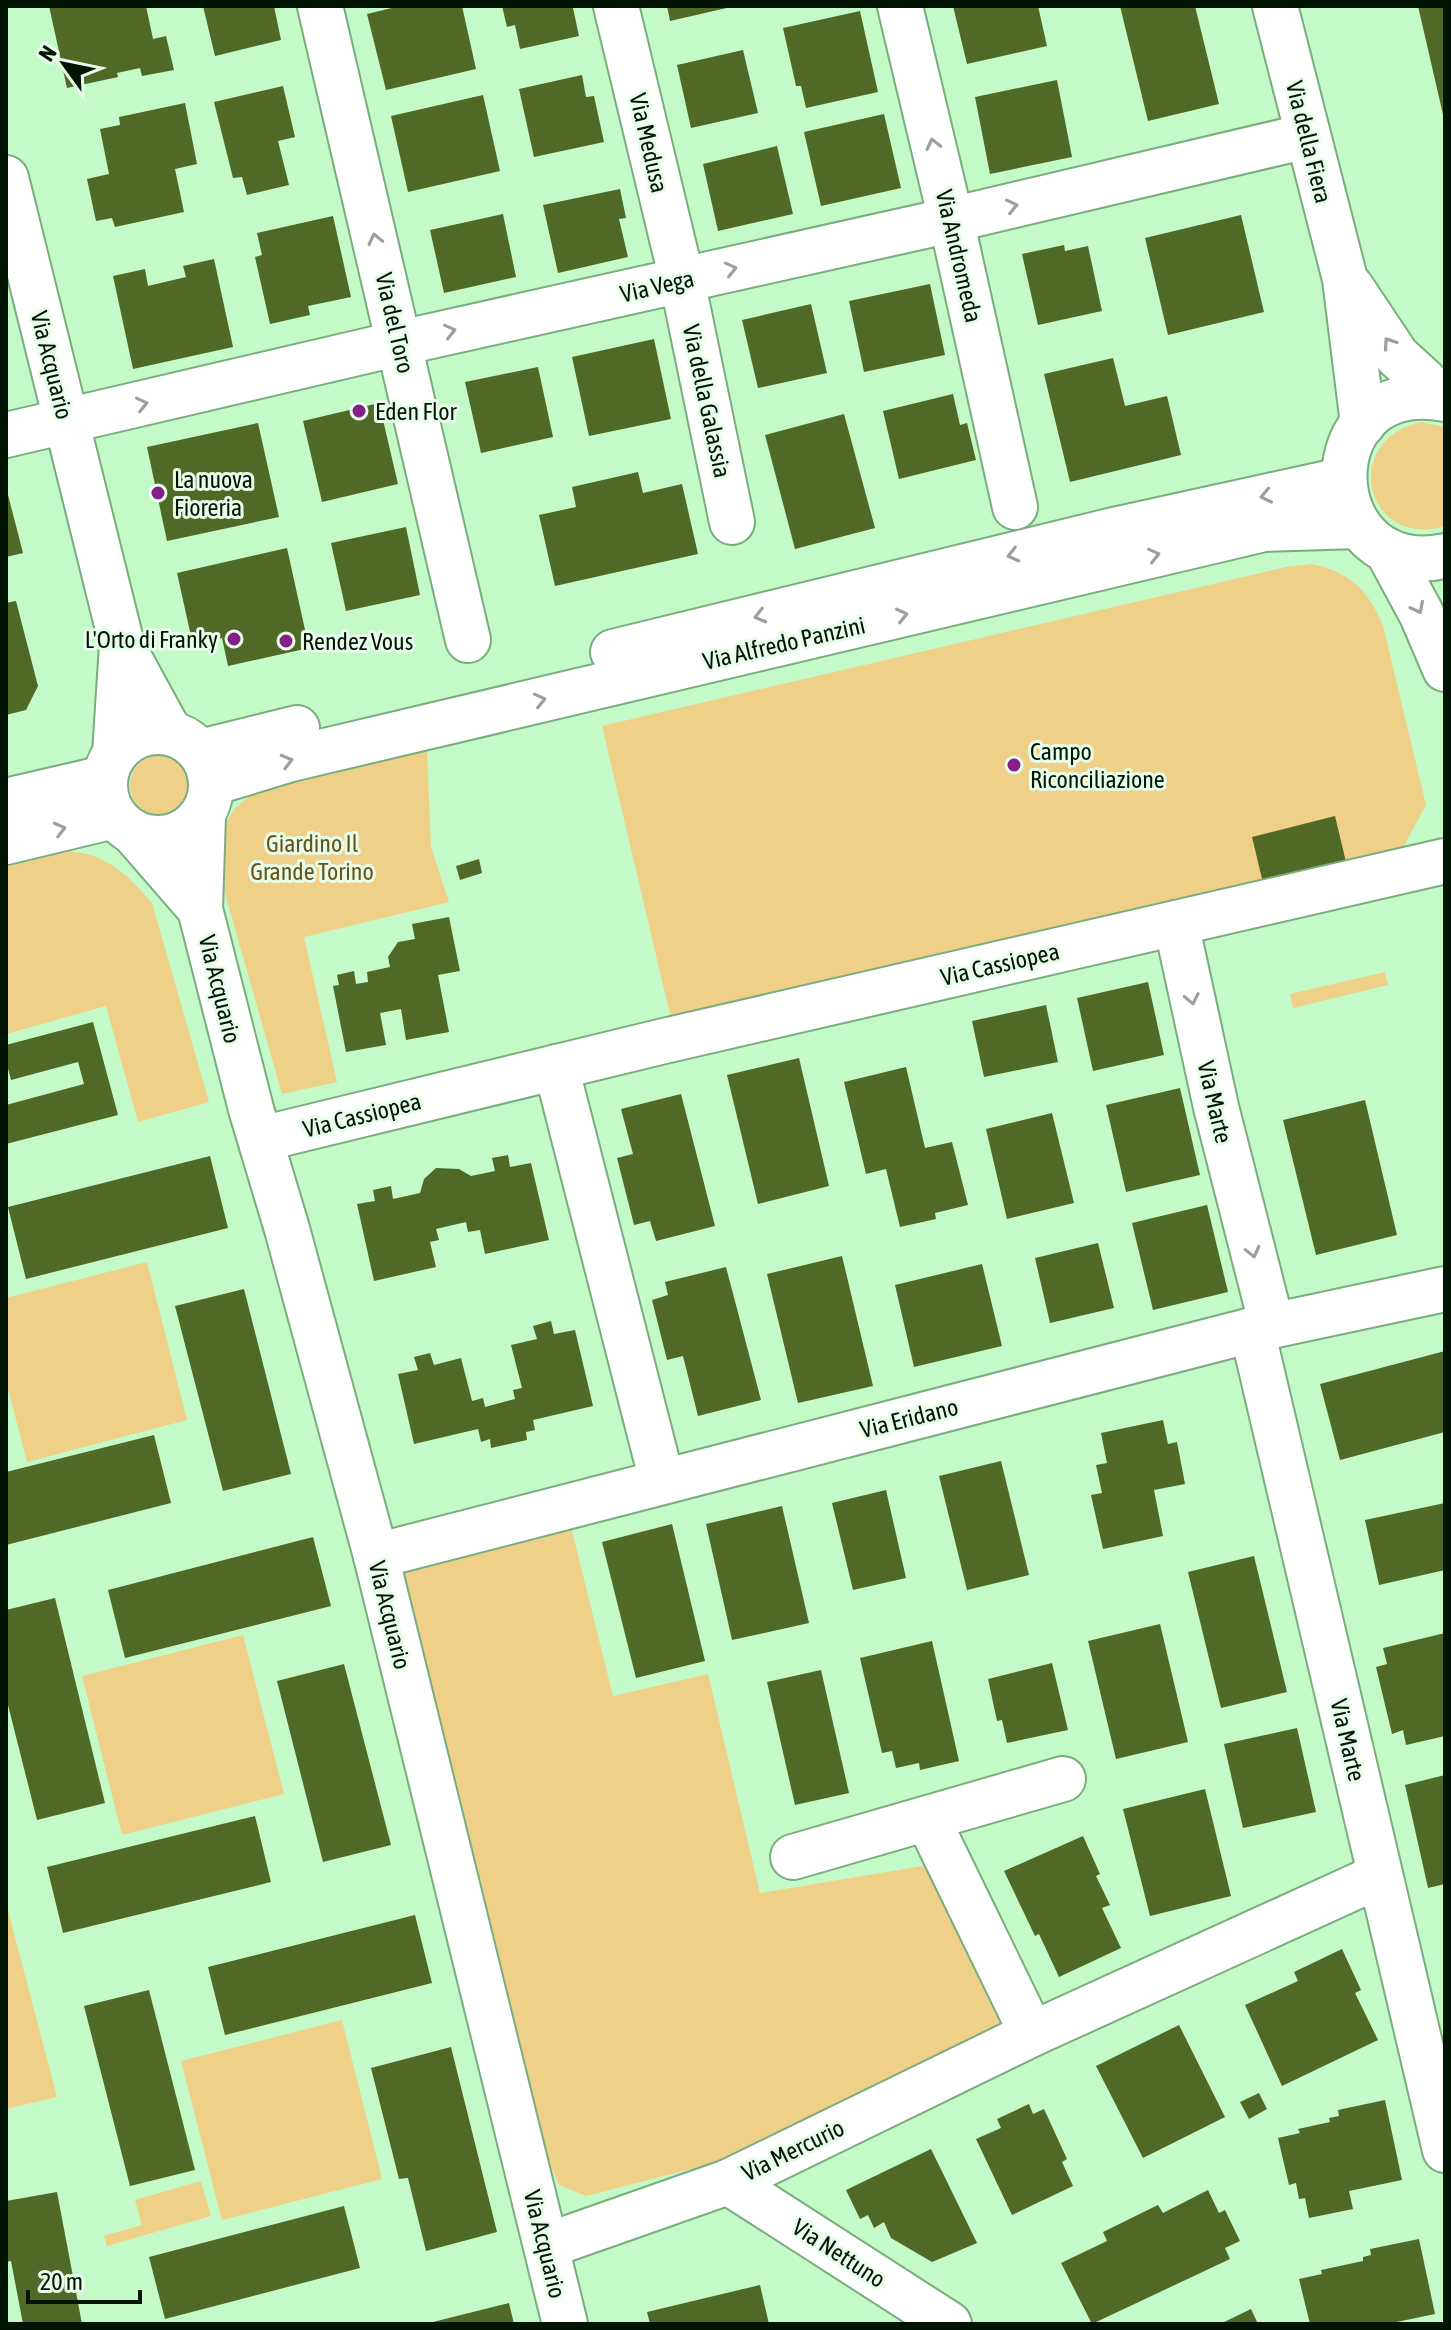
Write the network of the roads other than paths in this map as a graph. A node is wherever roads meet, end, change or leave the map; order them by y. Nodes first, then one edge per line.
1 (320, 6) edge
2 (616, 6) edge
3 (900, 6) edge
4 (1275, 6) edge
5 (1307, 136) junction
6 (6, 178) edge
7 (951, 220) junction
8 (1345, 279) junction
9 (682, 280) junction
10 (400, 343) junction
11 (1444, 398) edge
12 (66, 422) junction
13 (1363, 424) junction
14 (6, 435) edge
15 (1342, 480) junction
16 (1015, 507) dead end
17 (732, 522) dead end
18 (1373, 538) junction
19 (1445, 556) edge
20 (468, 640) dead end
21 (122, 645) junction
22 (1445, 669) edge
23 (196, 771) junction
24 (117, 795) junction
25 (6, 801) edge
26 (6, 842) edge
27 (1445, 861) edge
28 (200, 909) junction
29 (1176, 923) junction
30 (556, 1067) junction
31 (261, 1139) junction
32 (1445, 1289) edge
33 (1262, 1328) junction
34 (662, 1481) junction
35 (376, 1556) junction
36 (1063, 1779) dead end
37 (928, 1820) junction
38 (793, 1857) dead end
39 (1379, 1876) junction
40 (1032, 2034) junction
41 (1445, 2150) edge
42 (728, 2182) junction
43 (546, 2246) junction
44 (565, 2324) edge
45 (949, 2324) edge

10 -> 1 street, Via del Toro
2 - 9 street, Via Medusa
7 -> 3 street, Via Andromeda
4 - 5 street, Via della Fiera
7 -> 5 street, Via Vega
5 - 8 street, Via della Fiera
6 - 12 street, Via Acquario
9 -> 7 street, Via Vega
7 - 16 street, Via Andromeda
11 -> 8 street, Via della Fiera
8 - 13 street, Via della Fiera
10 -> 9 street, Via Vega
9 - 17 street, Via della Galassia
12 -> 10 street, Via Vega
10 - 20 street, Via del Toro
11 - 13 street
12 - 14 street, Via Vega
12 - 21 street, Via Acquario
13 - 15 street
15 - 18 street
15 -> 23 street, Via Alfredo Panzini
18 - 19 street, Via Alfredo Panzini
18 -> 22 street
23 -> 18 street, Via Alfredo Panzini
21 - 23 street, Via Acquario
21 - 24 street, Via Acquario
23 - 24 street, Via Alfredo Panzini
23 - 24 street, Via Alfredo Panzini
23 - 28 street, Via Acquario
24 - 25 street, Via Alfredo Panzini
26 -> 24 street, Via Alfredo Panzini
24 - 28 street, Via Acquario
27 - 29 street, Via Cassiopea
28 - 31 street, Via Acquario
29 - 30 street, Via Cassiopea
29 -> 33 street, Via Marte
30 - 31 street, Via Cassiopea
30 - 34 street
31 - 35 street, Via Acquario
32 - 33 street, Via Eridano
33 - 34 street, Via Eridano
33 - 39 street, Via Marte
34 - 35 street, Via Eridano
35 - 43 street, Via Acquario
36 - 37 street
37 - 38 street
37 - 40 street
39 - 40 street, Via Mercurio
39 - 41 street, Via Marte
40 - 42 street, Via Mercurio
42 - 43 street, Via Mercurio
42 - 45 street, Via Nettuno
43 - 44 street, Via Acquario

